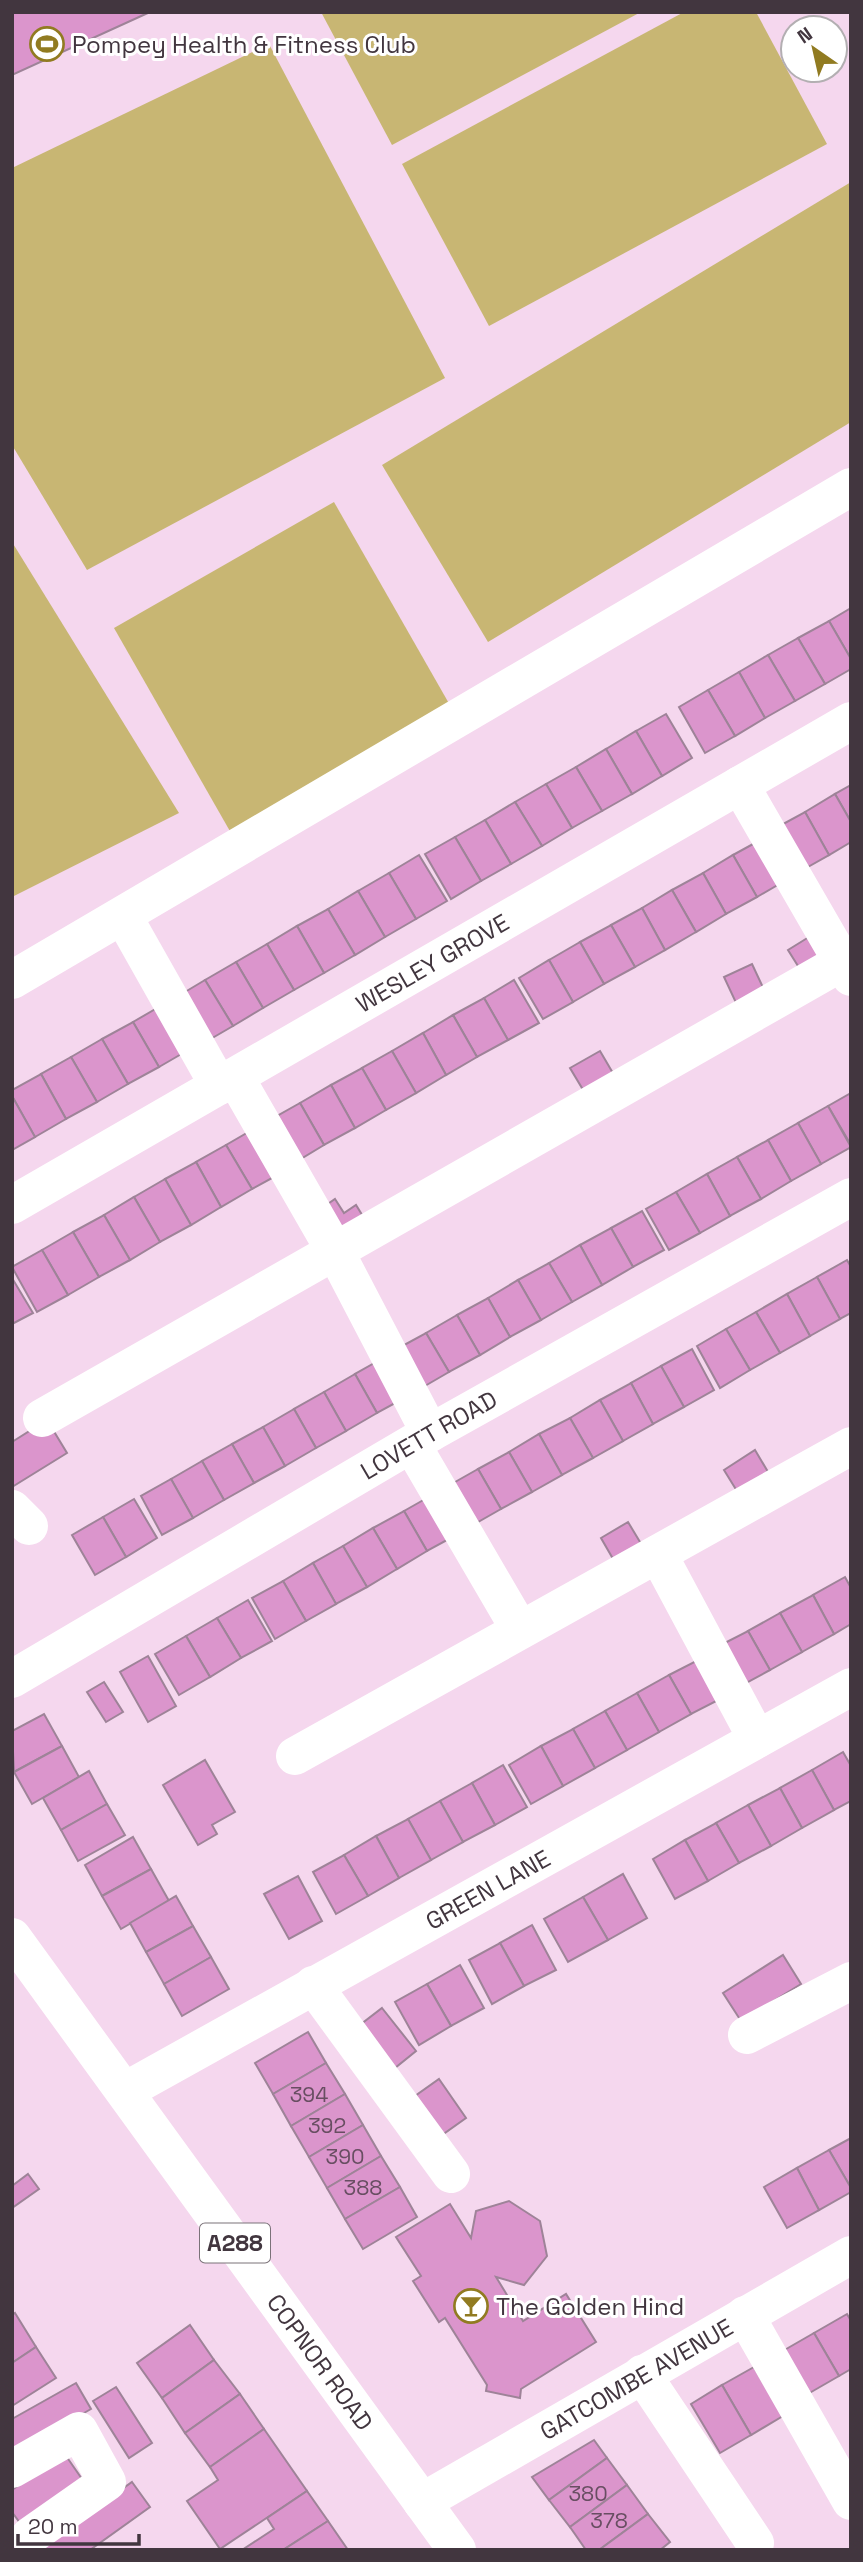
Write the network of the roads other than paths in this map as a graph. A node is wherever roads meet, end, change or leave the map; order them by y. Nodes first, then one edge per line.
1 (851, 487) edge
2 (851, 721) edge
3 (740, 785) junction
4 (122, 916) junction
5 (848, 965) edge
6 (12, 980) edge
7 (227, 1081) junction
8 (851, 1198) edge
9 (12, 1205) edge
10 (335, 1251) junction
11 (43, 1418) dead end
12 (421, 1439) junction
13 (851, 1446) edge
14 (658, 1554) junction
15 (520, 1630) junction
16 (12, 1679) edge
17 (851, 1687) edge
18 (757, 1739) junction
19 (295, 1756) dead end
20 (13, 1938) edge
21 (851, 1981) edge
22 (313, 1985) junction
23 (747, 2035) dead end
24 (125, 2091) junction
25 (451, 2174) dead end
26 (851, 2255) edge
27 (745, 2315) junction
28 (642, 2374) junction
29 (12, 2469) edge
30 (851, 2501) edge
31 (422, 2502) junction
32 (30, 2536) dead end
33 (755, 2543) dead end
34 (457, 2550) edge

1 - 4 street
2 - 3 street, WESLEY GROVE
3 - 5 street
3 - 7 street, WESLEY GROVE
4 - 6 street
4 - 7 street
5 - 10 street
7 - 9 street, WESLEY GROVE
7 - 10 street
8 - 12 street, LOVETT ROAD
10 - 11 street
10 - 12 street
12 - 15 street
12 - 16 street, LOVETT ROAD
13 - 14 street
14 - 15 street
14 - 18 street
15 - 19 street
17 - 18 street, GREEN LANE
18 - 22 street, GREEN LANE
20 - 24 street, COPNOR ROAD / A288
21 - 23 street
22 - 24 street, GREEN LANE
22 - 25 street
24 - 31 street, COPNOR ROAD / A288
26 - 27 street, GATCOMBE AVENUE
27 - 28 street, GATCOMBE AVENUE
27 - 30 street
28 - 31 street, GATCOMBE AVENUE
28 - 33 street
29 - 32 street
31 - 34 street, COPNOR ROAD / A288

